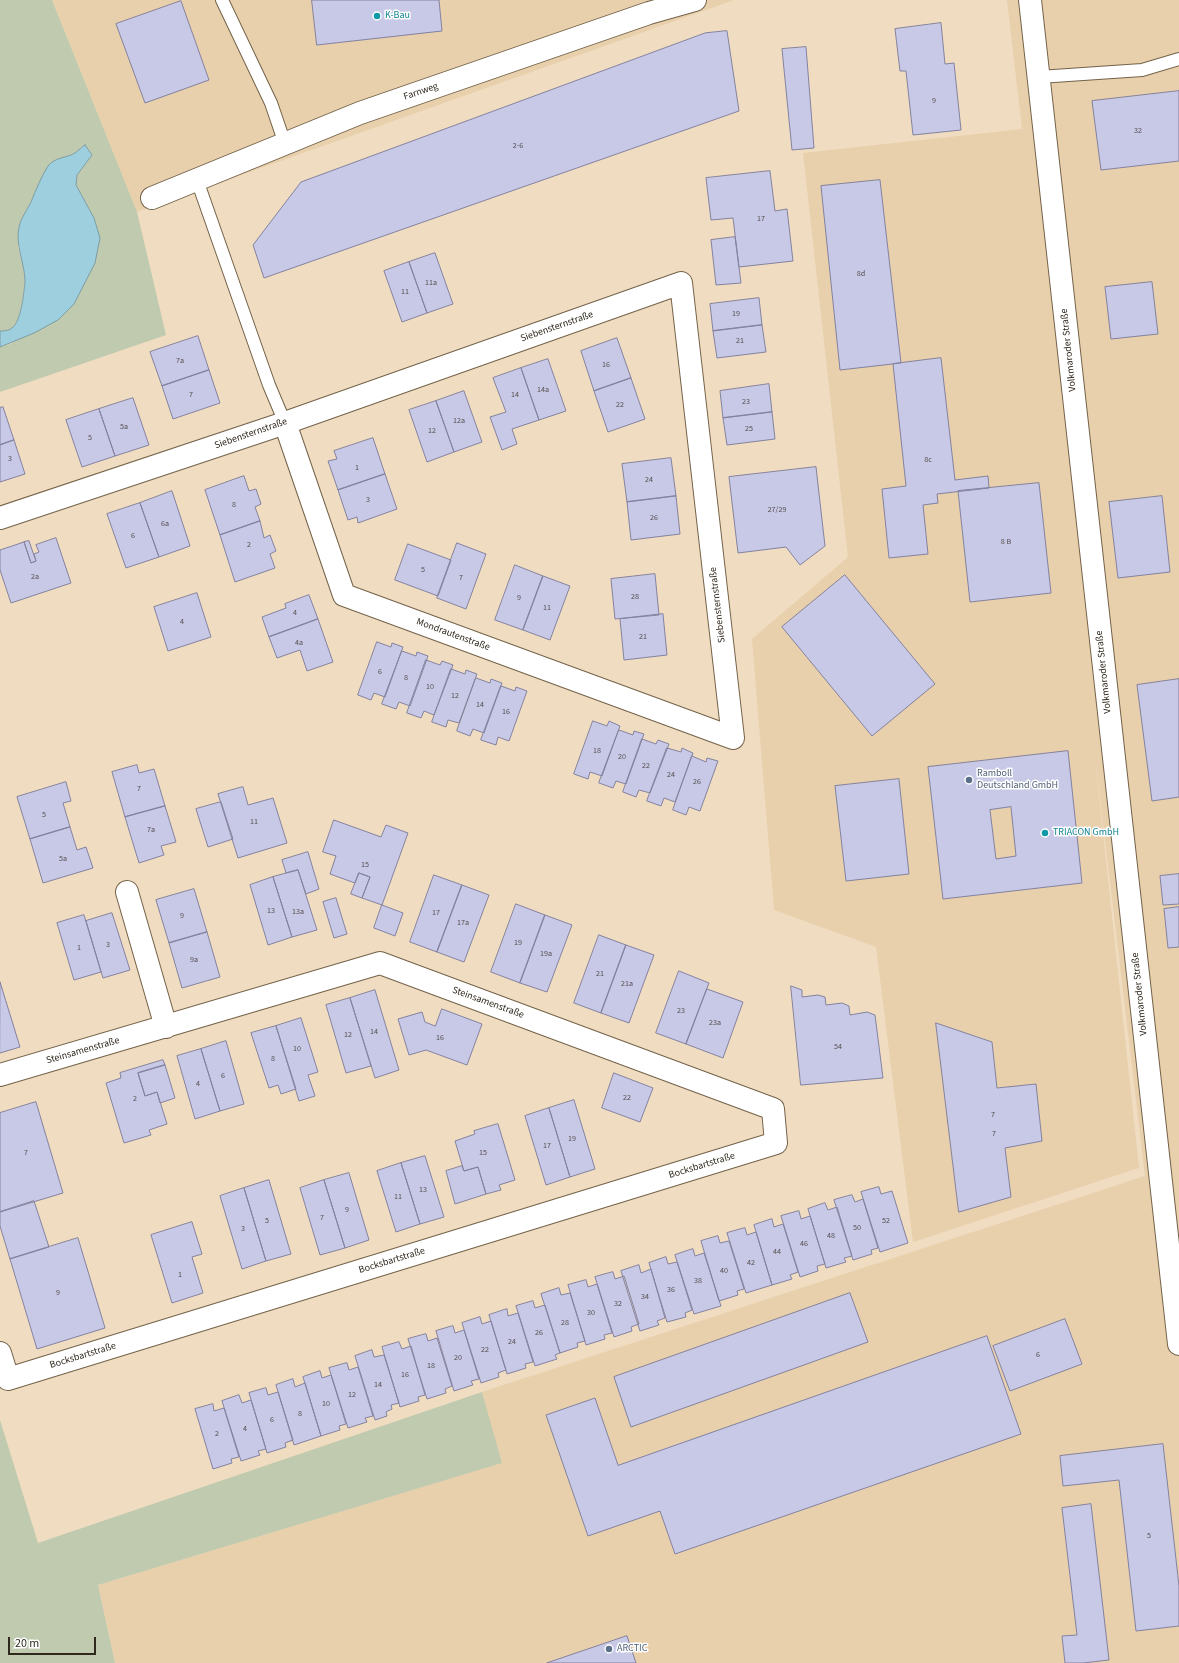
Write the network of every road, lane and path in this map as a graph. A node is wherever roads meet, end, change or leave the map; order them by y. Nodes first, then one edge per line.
1 (222, 0) edge
2 (695, 0) edge
3 (1030, 0) edge
4 (1179, 59) edge
5 (1039, 77) junction
6 (285, 144) junction
7 (198, 180) junction
8 (152, 198) dead end
9 (285, 422) junction
10 (0, 518) edge
11 (733, 738) joint
12 (127, 892) dead end
13 (166, 1027) junction
14 (0, 1075) edge
15 (776, 1143) joint
16 (1179, 1344) edge
17 (0, 1352) edge

1 - 6 lane
2 - 6 street, Farnweg
3 - 5 street, Volkmaroder Straße
4 - 5 lane
5 - 16 street, Volkmaroder Straße
6 - 7 street, Farnweg
7 - 8 street, Farnweg
7 - 9 lane
9 - 10 street, Siebensternstraße
9 - 11 street, Mondrautenstraße
9 - 11 street, Siebensternstraße
12 - 13 street
13 - 14 street, Steinsamenstraße
13 - 15 street, Steinsamenstraße
15 - 17 street, Bocksbartstraße

